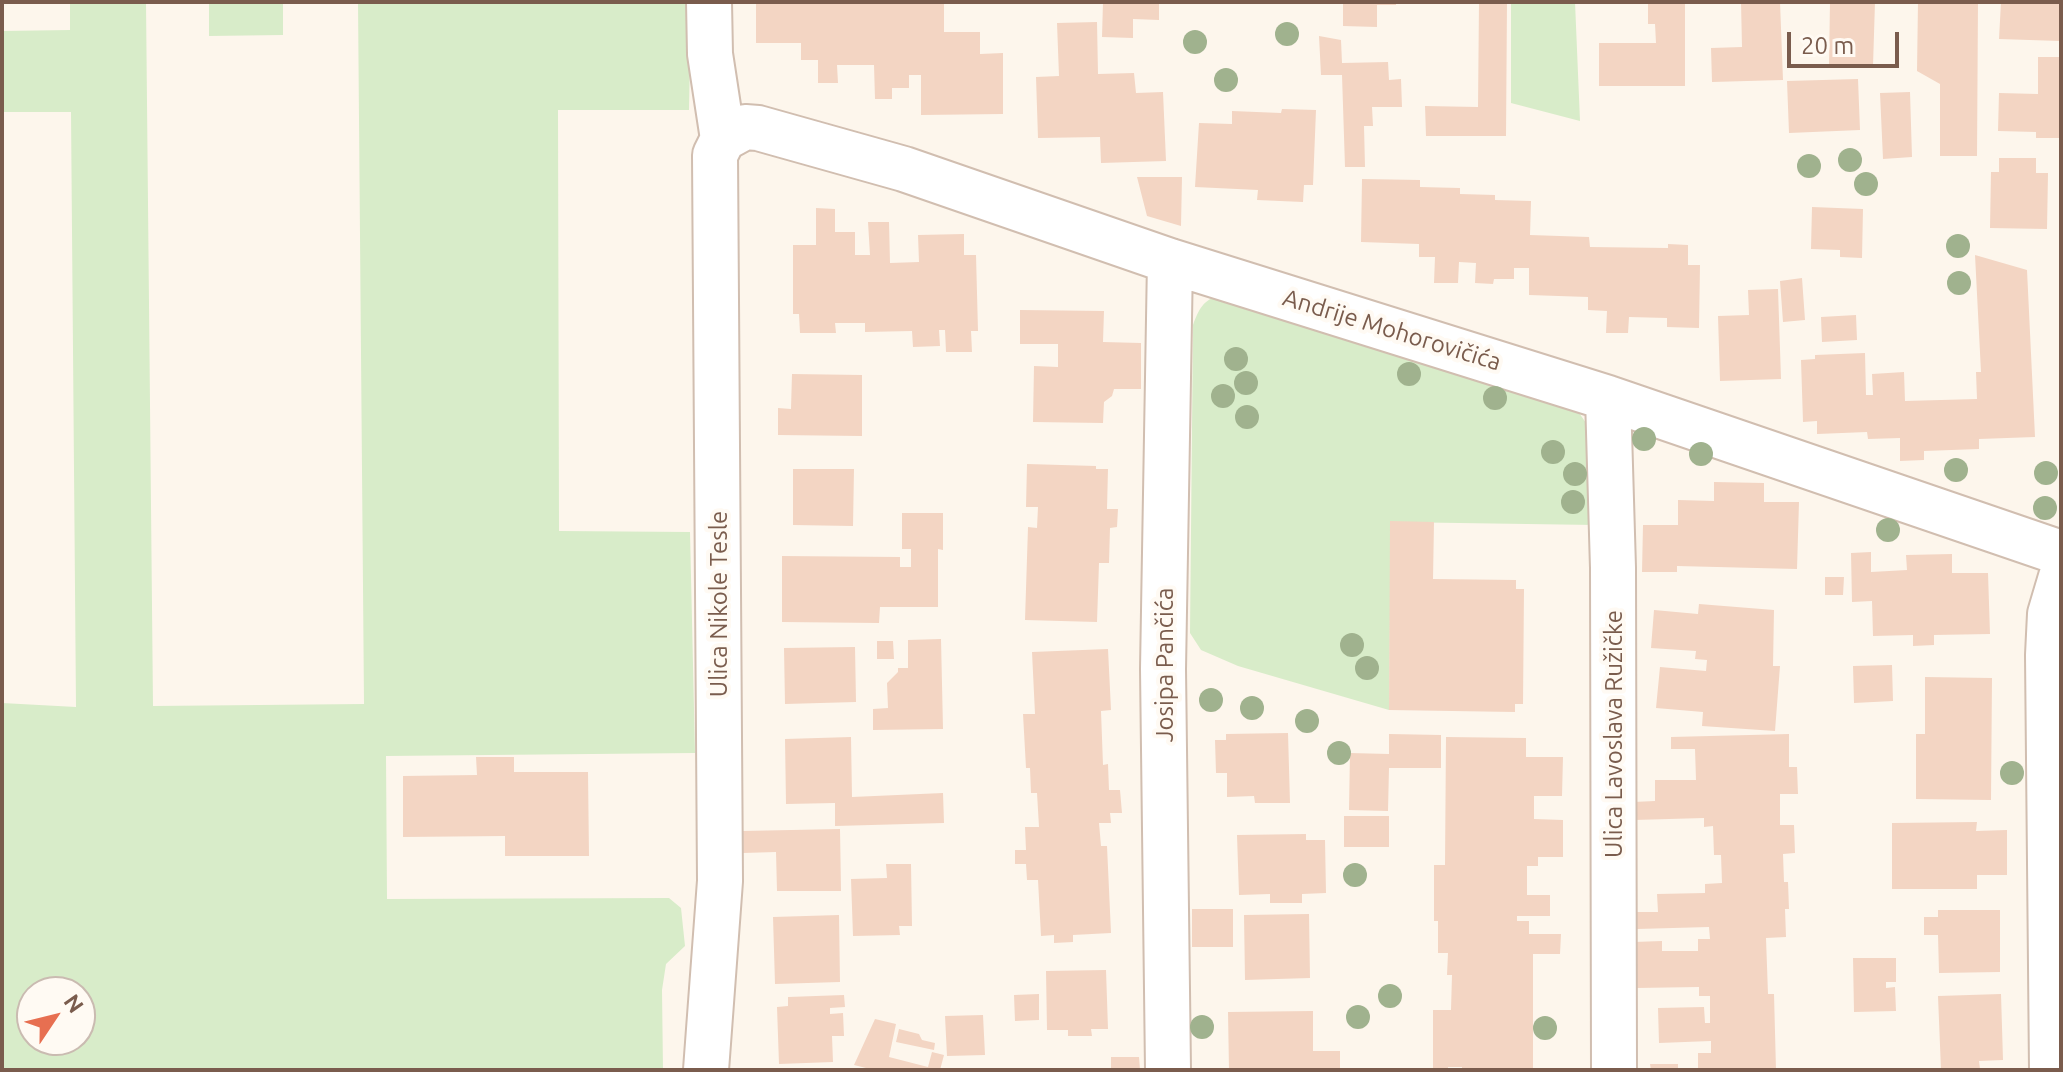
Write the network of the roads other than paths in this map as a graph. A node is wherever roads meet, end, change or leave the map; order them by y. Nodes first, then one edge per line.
1 (709, 2) edge
2 (723, 139) junction
3 (1170, 261) junction
4 (1608, 398) junction
5 (2061, 553) edge
6 (2061, 577) edge
7 (706, 1070) edge
8 (1168, 1070) edge
9 (1614, 1070) edge
10 (2052, 1070) edge

1 - 2 street
2 - 3 street, Andrije Mohorovičića
2 - 7 street, Ulica Nikole Tesle
3 - 4 street, Andrije Mohorovičića
3 - 8 street, Josipa Pančića
4 - 5 street, Andrije Mohorovičića
4 - 9 street, Ulica Lavoslava Ružičke
6 - 10 street

